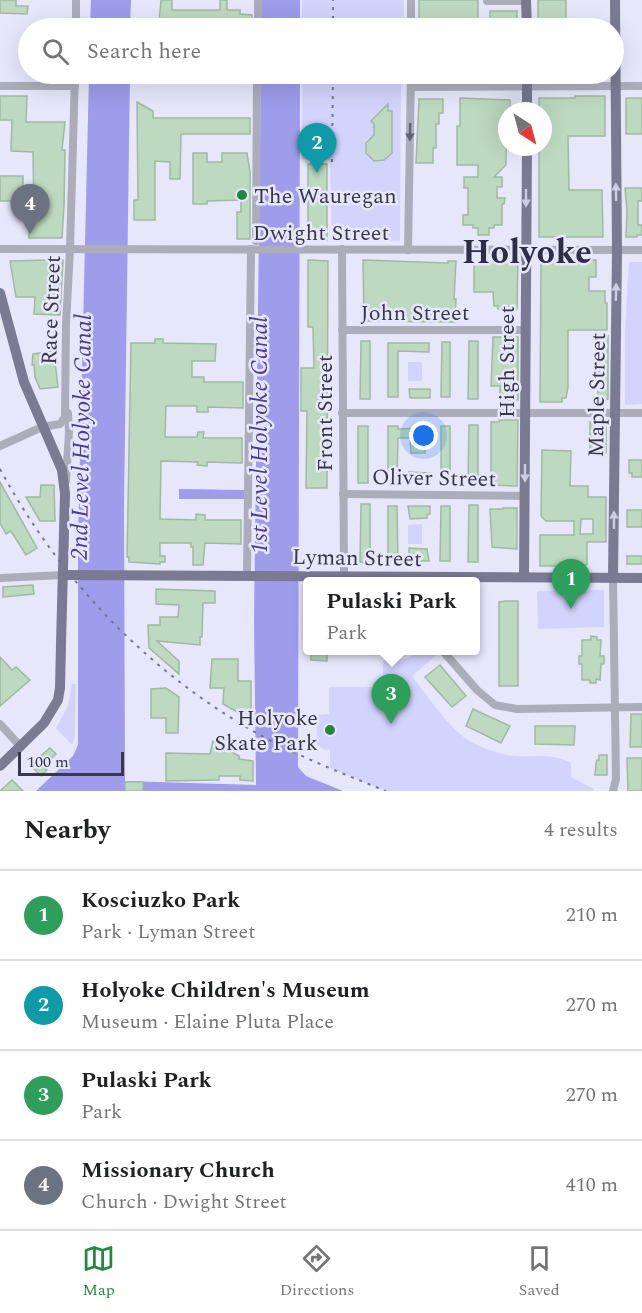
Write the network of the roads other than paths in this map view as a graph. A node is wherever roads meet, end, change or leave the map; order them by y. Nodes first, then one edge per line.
1 (76, 0) edge
2 (258, 0) edge
3 (411, 0) edge
4 (526, 0) edge
5 (615, 0) edge
6 (487, 1) edge
7 (76, 18) edge
8 (258, 18) edge
9 (411, 18) edge
10 (527, 18) edge
11 (615, 18) edge
12 (257, 84) edge
13 (527, 84) edge
14 (0, 86) edge
15 (75, 86) joint
16 (615, 86) junction
17 (642, 86) edge
18 (411, 87) joint
19 (527, 88) junction
20 (527, 102) edge
21 (526, 156) edge
22 (254, 246) junction
23 (0, 249) edge
24 (70, 249) junction
25 (342, 249) junction
26 (408, 250) junction
27 (526, 250) junction
28 (617, 250) junction
29 (642, 250) edge
30 (0, 293) edge
31 (342, 330) junction
32 (525, 330) junction
33 (66, 403) junction
34 (342, 413) junction
35 (615, 413) junction
36 (642, 413) edge
37 (526, 414) junction
38 (42, 427) junction
39 (0, 446) edge
40 (65, 494) junction
41 (343, 494) junction
42 (525, 496) junction
43 (69, 575) junction
44 (250, 575) junction
45 (344, 576) junction
46 (367, 577) edge
47 (524, 577) junction
48 (0, 578) edge
49 (480, 578) edge
50 (614, 578) junction
51 (642, 578) edge
52 (446, 655) edge
53 (614, 707) junction
54 (642, 707) edge
55 (0, 724) edge
56 (21, 747) junction
57 (0, 766) edge
58 (613, 791) edge

1 - 7 street
2 - 8 street
3 - 9 street
4 - 6 street
4 - 10 main road
5 - 11 main road, Maple Street
12 - 22 street
13 - 19 main road
14 - 15 street
15 - 24 street, Race Street
16 - 17 street
16 - 19 street
28 -> 16 main road, Maple Street
18 - 19 street
18 -> 26 street
19 - 20 main road
21 -> 27 main road, High Street
22 - 24 street, Dwight Street
22 - 25 street, Dwight Street
22 - 44 street
23 - 24 street, Dwight Street
24 - 33 street, Race Street
25 - 26 street, Dwight Street
25 - 31 street, Front Street
26 - 27 street, Dwight Street
27 - 28 street, Dwight Street
27 - 32 main road, High Street
28 - 29 street, Dwight Street
35 -> 28 main road, Maple Street
30 - 38 main road
31 - 32 street, John Street
31 - 34 street, Front Street
32 - 37 main road, High Street
33 - 38 street
33 - 40 street, Race Street
34 - 37 street
34 - 41 street, Front Street
35 - 36 street
35 - 37 street
50 -> 35 main road, Maple Street
37 -> 42 main road, High Street
38 - 39 street
38 - 40 main road
40 - 43 main road
41 - 42 street, Oliver Street
41 - 45 street, Front Street
42 - 47 main road, High Street
43 - 44 main road, Lyman Street
43 - 48 street, Lyman Street
43 - 56 main road
44 - 45 main road, Lyman Street
45 - 46 main road, Lyman Street
47 - 49 main road, Lyman Street
47 - 50 main road, Lyman Street
50 - 51 main road, Lyman Street
50 - 53 street, Maple Street
52 - 53 street
53 - 54 street
53 - 58 street, Maple Street
55 - 56 street
56 - 57 main road

